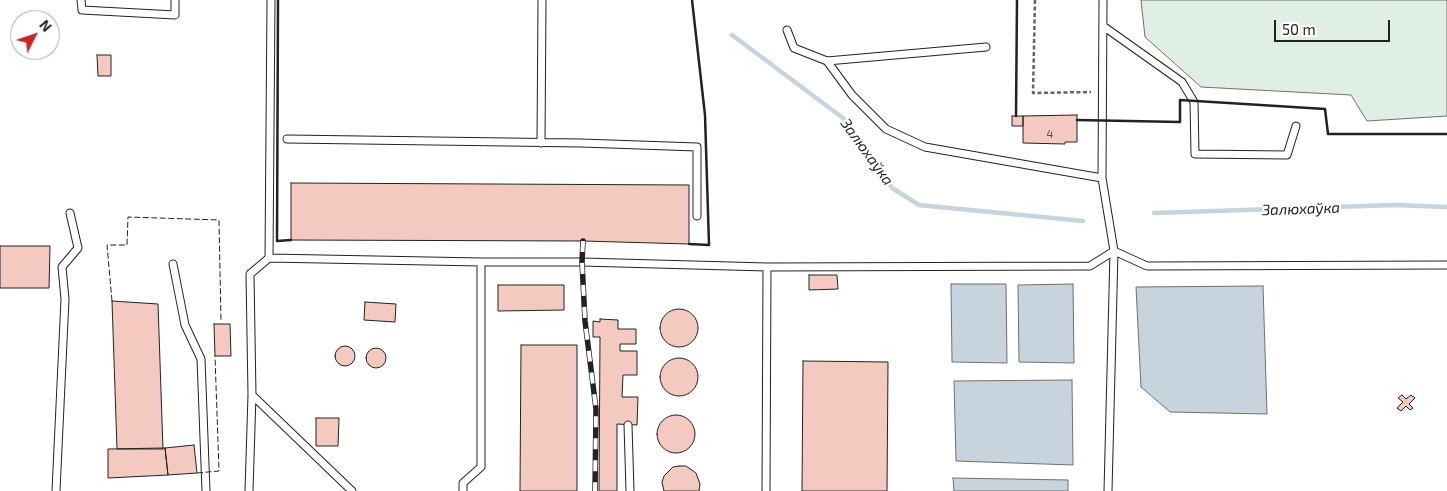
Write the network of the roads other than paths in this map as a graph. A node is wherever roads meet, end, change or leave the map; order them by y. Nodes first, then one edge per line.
1 (81, 0) edge
2 (175, 0) edge
3 (271, 0) edge
4 (542, 0) edge
5 (1103, 0) edge
6 (1103, 26) junction
7 (787, 30) dead end
8 (986, 47) dead end
9 (827, 61) junction
10 (1296, 126) dead end
11 (287, 139) dead end
12 (541, 143) junction
13 (1102, 178) junction
14 (70, 213) dead end
15 (697, 216) dead end
16 (1114, 251) junction
17 (269, 258) junction
18 (481, 262) junction
19 (173, 264) dead end
20 (1447, 265) edge
21 (767, 267) junction
22 (252, 395) junction
23 (628, 424) dead end
24 (56, 491) edge
25 (206, 491) edge
26 (249, 491) edge
27 (352, 491) edge
28 (463, 491) edge
29 (630, 491) edge
30 (766, 491) edge
31 (1108, 491) edge

1 - 2 lane
3 - 17 lane
4 - 12 lane
5 - 6 lane
6 - 10 lane
6 - 13 lane
7 - 9 lane
8 - 9 lane
9 - 13 lane
11 - 12 lane
12 - 15 lane
13 - 16 lane
14 - 24 lane
16 - 20 lane
16 - 21 lane
16 - 31 lane
17 - 18 lane
17 - 22 lane
18 - 21 lane
18 - 28 lane
19 - 25 lane
21 - 30 lane
22 - 26 lane
22 - 27 lane
23 - 29 lane

